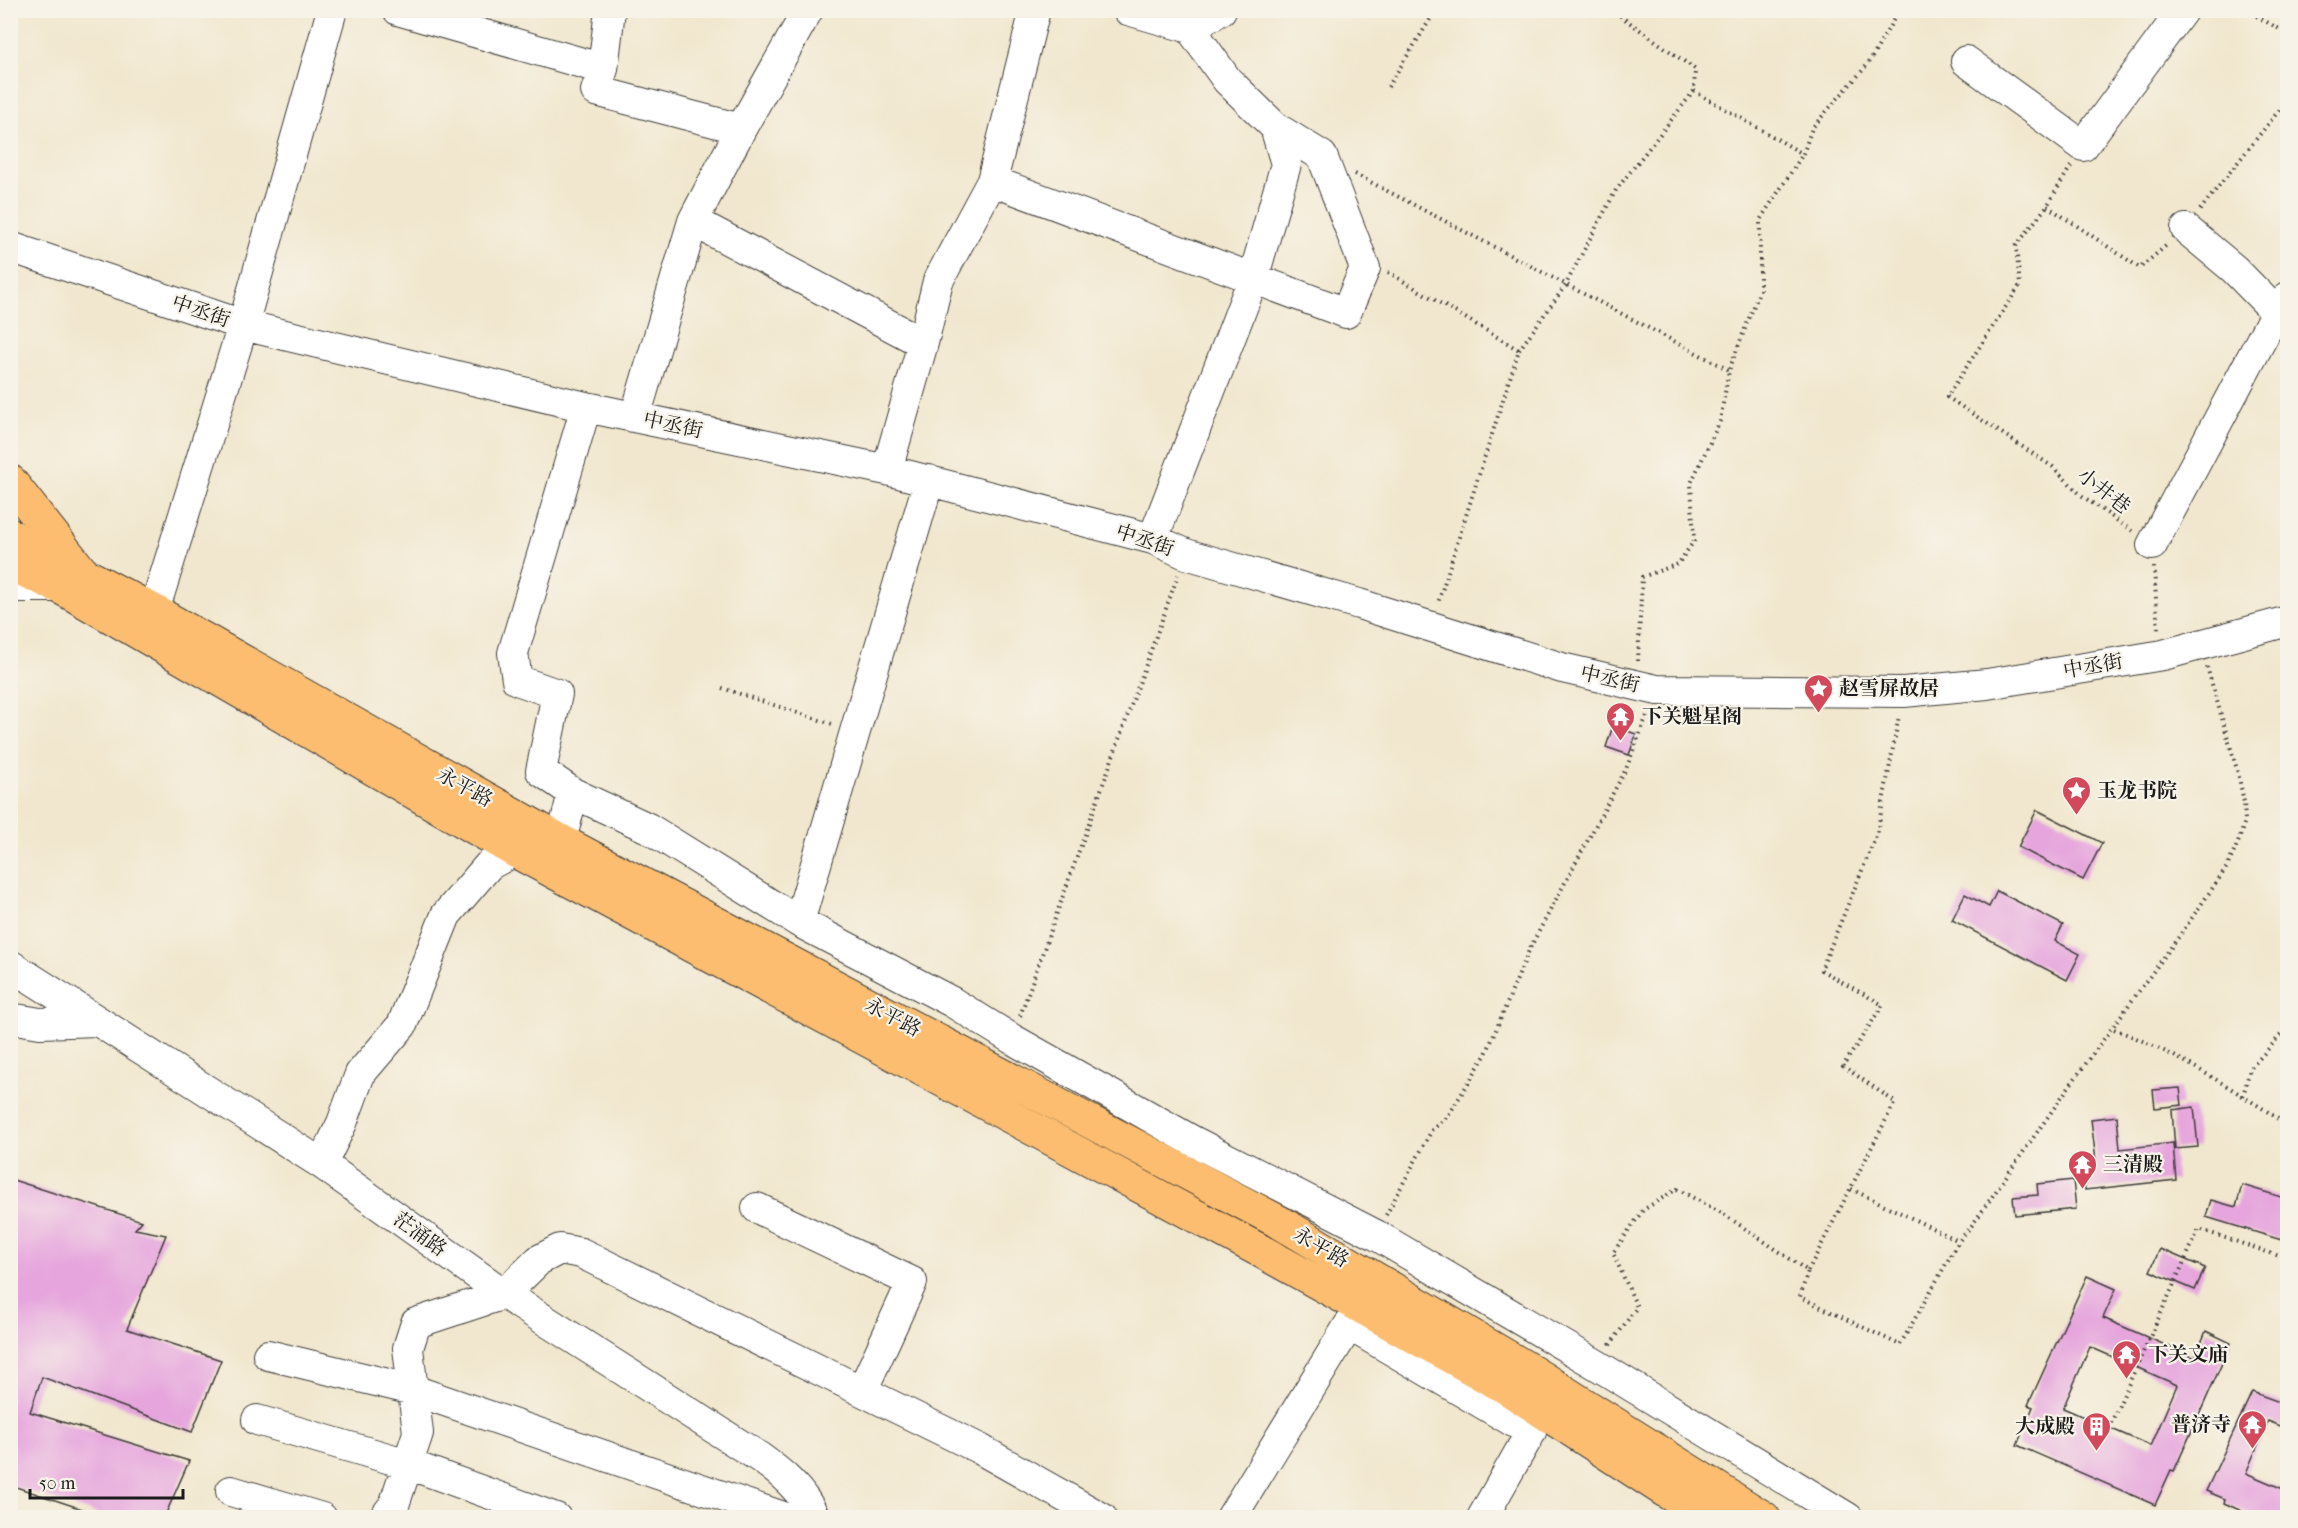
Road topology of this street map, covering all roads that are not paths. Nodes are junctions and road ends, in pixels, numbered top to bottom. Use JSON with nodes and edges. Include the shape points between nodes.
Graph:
{"nodes":[{"id":1,"x":332,"y":10,"type":"edge"},
{"id":2,"x":398,"y":10,"type":"edge"},
{"id":3,"x":610,"y":10,"type":"edge"},
{"id":4,"x":808,"y":10,"type":"edge"},
{"id":5,"x":1035,"y":10,"type":"edge"},
{"id":6,"x":1128,"y":10,"type":"edge"},
{"id":7,"x":1221,"y":10,"type":"edge"},
{"id":8,"x":2183,"y":10,"type":"edge"},
{"id":9,"x":1191,"y":28,"type":"junction"},
{"id":10,"x":1966,"y":61,"type":"dead end"},
{"id":11,"x":603,"y":69,"type":"junction"},
{"id":12,"x":1275,"y":127,"type":"junction"},
{"id":13,"x":741,"y":129,"type":"junction"},
{"id":14,"x":992,"y":181,"type":"junction"},
{"id":15,"x":693,"y":221,"type":"junction"},
{"id":16,"x":2186,"y":229,"type":"road end"},
{"id":17,"x":10,"y":248,"type":"edge"},
{"id":18,"x":1253,"y":279,"type":"junction"},
{"id":19,"x":2284,"y":310,"type":"edge"},
{"id":20,"x":243,"y":325,"type":"junction"},
{"id":21,"x":923,"y":343,"type":"junction"},
{"id":22,"x":586,"y":407,"type":"junction"},
{"id":23,"x":635,"y":417,"type":"junction"},
{"id":24,"x":887,"y":470,"type":"junction"},
{"id":25,"x":929,"y":480,"type":"junction"},
{"id":26,"x":10,"y":481,"type":"edge"},
{"id":27,"x":10,"y":535,"type":"edge"},
{"id":28,"x":1153,"y":539,"type":"junction"},
{"id":29,"x":2152,"y":545,"type":"road end"},
{"id":30,"x":10,"y":564,"type":"edge"},
{"id":31,"x":71,"y":579,"type":"junction"},
{"id":32,"x":10,"y":587,"type":"edge"},
{"id":33,"x":154,"y":611,"type":"junction"},
{"id":34,"x":2288,"y":621,"type":"edge"},
{"id":35,"x":573,"y":793,"type":"junction"},
{"id":36,"x":521,"y":837,"type":"junction"},
{"id":37,"x":561,"y":841,"type":"junction"},
{"id":38,"x":799,"y":922,"type":"junction"},
{"id":39,"x":10,"y":965,"type":"edge"},
{"id":40,"x":10,"y":1018,"type":"edge"},
{"id":41,"x":98,"y":1021,"type":"junction"},
{"id":42,"x":322,"y":1164,"type":"junction"},
{"id":43,"x":757,"y":1208,"type":"dead end"},
{"id":44,"x":504,"y":1294,"type":"junction"},
{"id":45,"x":268,"y":1355,"type":"dead end"},
{"id":46,"x":413,"y":1390,"type":"junction"},
{"id":47,"x":862,"y":1391,"type":"junction"},
{"id":48,"x":257,"y":1420,"type":"dead end"},
{"id":49,"x":408,"y":1464,"type":"junction"},
{"id":50,"x":231,"y":1491,"type":"dead end"},
{"id":51,"x":322,"y":1518,"type":"edge"},
{"id":52,"x":384,"y":1518,"type":"edge"},
{"id":53,"x":556,"y":1518,"type":"edge"},
{"id":54,"x":786,"y":1518,"type":"edge"},
{"id":55,"x":815,"y":1518,"type":"edge"},
{"id":56,"x":1102,"y":1518,"type":"edge"},
{"id":57,"x":1231,"y":1518,"type":"edge"},
{"id":58,"x":1482,"y":1518,"type":"edge"},
{"id":59,"x":1707,"y":1518,"type":"edge"},
{"id":60,"x":1764,"y":1518,"type":"edge"},
{"id":61,"x":1848,"y":1518,"type":"edge"}],
"edges":[{"from":1,"to":20,"type":"street"},
{"from":2,"to":11,"type":"street"},
{"from":3,"to":11,"type":"street"},
{"from":4,"to":13,"type":"street"},
{"from":5,"to":14,"type":"street"},
{"from":6,"to":9,"type":"street"},
{"from":7,"to":9,"type":"street"},
{"from":8,"to":10,"type":"street","via":[[2083,146]]},
{"from":9,"to":12,"type":"street","via":[[1227,80]]},
{"from":11,"to":13,"type":"street","via":[[596,91]]},
{"from":12,"to":18,"type":"street","via":[[1286,164]]},
{"from":12,"to":18,"type":"street","via":[[1322,156],[1365,268],[1346,313]]},
{"from":13,"to":15,"type":"street"},
{"from":14,"to":18,"type":"street"},
{"from":14,"to":21,"type":"street","via":[[938,281]]},
{"from":15,"to":21,"type":"street"},
{"from":15,"to":23,"type":"street"},
{"from":16,"to":19,"type":"street"},
{"from":17,"to":20,"type":"street","name":"中丞街"},
{"from":18,"to":28,"type":"street"},
{"from":19,"to":29,"type":"street"},
{"from":20,"to":22,"type":"street","name":"中丞街"},
{"from":20,"to":33,"type":"street"},
{"from":21,"to":24,"type":"street"},
{"from":22,"to":23,"type":"street","name":"中丞街"},
{"from":22,"to":35,"type":"street","via":[[513,653],[517,680],[557,694],[541,771]]},
{"from":23,"to":24,"type":"street","name":"中丞街"},
{"from":24,"to":25,"type":"street","name":"中丞街"},
{"from":25,"to":28,"type":"street","name":"中丞街"},
{"from":25,"to":38,"type":"street"},
{"from":26,"to":31,"type":"main road"},
{"from":27,"to":31,"type":"main road","name":"永平路"},
{"from":28,"to":34,"type":"street","name":"中丞街","via":[[1186,554],[1562,668],[1647,687],[1904,692],[1987,684],[2154,656]]},
{"from":30,"to":31,"type":"main road","name":"永平路"},
{"from":31,"to":32,"type":"street"},
{"from":31,"to":33,"type":"main road","name":"永平路"},
{"from":31,"to":36,"type":"main road","name":"永平路"},
{"from":33,"to":36,"type":"main road","name":"永平路"},
{"from":35,"to":37,"type":"street"},
{"from":35,"to":38,"type":"street","via":[[648,828]]},
{"from":36,"to":37,"type":"main road","name":"永平路"},
{"from":36,"to":42,"type":"street","via":[[489,865],[446,915],[402,1024],[360,1074]]},
{"from":36,"to":59,"type":"main road","name":"永平路","via":[[1505,1387]]},
{"from":37,"to":60,"type":"main road","name":"永平路","via":[[1281,1223],[1523,1366]]},
{"from":38,"to":61,"type":"street","via":[[952,1002],[1191,1140],[1376,1235]]},
{"from":39,"to":41,"type":"street","name":"茫涌路"},
{"from":40,"to":41,"type":"street","via":[[40,1023]]},
{"from":41,"to":42,"type":"street","name":"茫涌路"},
{"from":42,"to":44,"type":"street","name":"茫涌路"},
{"from":43,"to":47,"type":"street","via":[[912,1282]]},
{"from":44,"to":46,"type":"street","via":[[416,1323],[408,1348]]},
{"from":44,"to":47,"type":"street","via":[[538,1260],[560,1249],[581,1253]]},
{"from":44,"to":55,"type":"street","name":"茫涌路","via":[[786,1476]]},
{"from":45,"to":46,"type":"street"},
{"from":46,"to":49,"type":"street","via":[[418,1433]]},
{"from":46,"to":54,"type":"street"},
{"from":47,"to":56,"type":"street","via":[[978,1448]]},
{"from":48,"to":49,"type":"street"},
{"from":49,"to":52,"type":"street","via":[[394,1506]]},
{"from":49,"to":53,"type":"street"},
{"from":50,"to":51,"type":"street"},
{"from":57,"to":58,"type":"street","via":[[1349,1325],[1531,1432]]}]}
